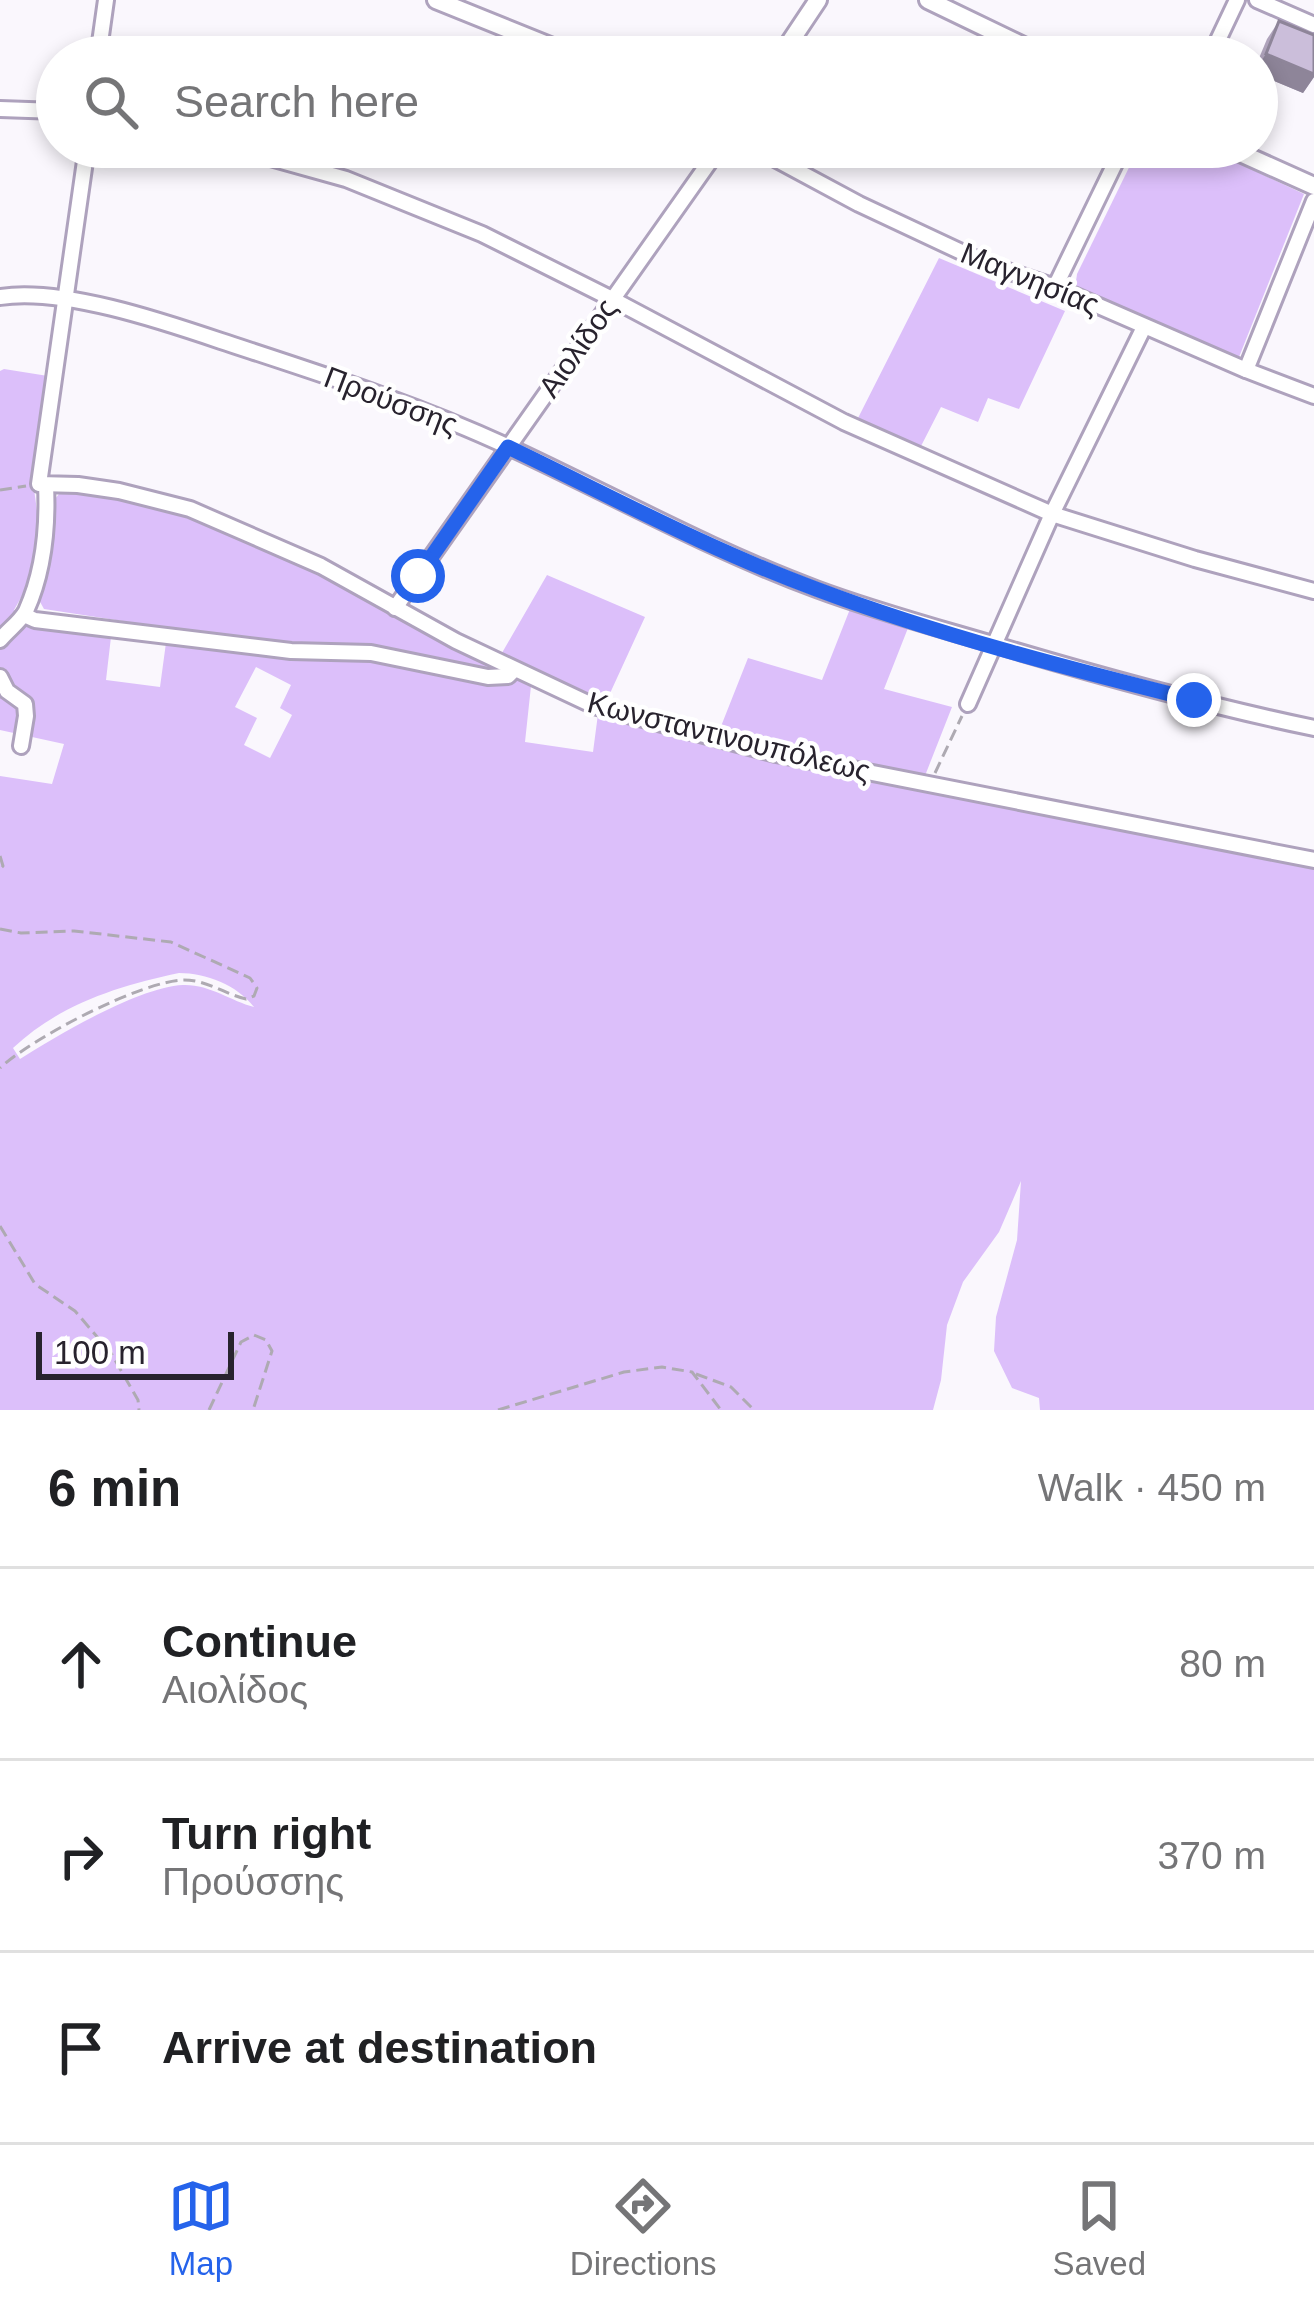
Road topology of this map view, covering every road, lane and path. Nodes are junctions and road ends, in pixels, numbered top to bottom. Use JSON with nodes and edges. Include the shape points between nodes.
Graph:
{"nodes":[{"id":1,"x":106,"y":0,"type":"edge"},
{"id":2,"x":436,"y":0,"type":"edge"},
{"id":3,"x":818,"y":0,"type":"edge"},
{"id":4,"x":928,"y":0,"type":"edge"},
{"id":5,"x":1238,"y":0,"type":"edge"},
{"id":6,"x":1257,"y":0,"type":"edge"},
{"id":7,"x":1304,"y":0,"type":"edge"},
{"id":8,"x":1295,"y":17,"type":"junction"},
{"id":9,"x":1314,"y":25,"type":"edge"},
{"id":10,"x":101,"y":36,"type":"edge"},
{"id":11,"x":525,"y":36,"type":"edge"},
{"id":12,"x":794,"y":36,"type":"edge"},
{"id":13,"x":1003,"y":36,"type":"edge"},
{"id":14,"x":1220,"y":36,"type":"edge"},
{"id":15,"x":0,"y":109,"type":"edge"},
{"id":16,"x":36,"y":110,"type":"edge"},
{"id":17,"x":84,"y":168,"type":"edge"},
{"id":18,"x":306,"y":168,"type":"edge"},
{"id":19,"x":705,"y":168,"type":"edge"},
{"id":20,"x":792,"y":168,"type":"edge"},
{"id":21,"x":1113,"y":168,"type":"edge"},
{"id":22,"x":1273,"y":168,"type":"edge"},
{"id":23,"x":1314,"y":186,"type":"edge"},
{"id":24,"x":1314,"y":201,"type":"edge"},
{"id":25,"x":1055,"y":287,"type":"junction"},
{"id":26,"x":0,"y":297,"type":"edge"},
{"id":27,"x":66,"y":299,"type":"junction"},
{"id":28,"x":612,"y":299,"type":"junction"},
{"id":29,"x":1144,"y":326,"type":"junction"},
{"id":30,"x":1246,"y":370,"type":"junction"},
{"id":31,"x":1314,"y":396,"type":"edge"},
{"id":32,"x":508,"y":447,"type":"junction"},
{"id":33,"x":43,"y":484,"type":"junction"},
{"id":34,"x":0,"y":490,"type":"edge"},
{"id":35,"x":1052,"y":514,"type":"junction"},
{"id":36,"x":1314,"y":590,"type":"edge"},
{"id":37,"x":395,"y":608,"type":"junction"},
{"id":38,"x":24,"y":615,"type":"junction"},
{"id":39,"x":0,"y":640,"type":"edge"},
{"id":40,"x":995,"y":645,"type":"junction"},
{"id":41,"x":514,"y":670,"type":"junction"},
{"id":42,"x":0,"y":677,"type":"edge"},
{"id":43,"x":968,"y":704,"type":"joint"},
{"id":44,"x":1314,"y":728,"type":"edge"},
{"id":45,"x":20,"y":746,"type":"dead end"},
{"id":46,"x":929,"y":786,"type":"junction"},
{"id":47,"x":0,"y":856,"type":"edge"},
{"id":48,"x":1314,"y":860,"type":"edge"},
{"id":49,"x":0,"y":869,"type":"edge"},
{"id":50,"x":0,"y":929,"type":"edge"},
{"id":51,"x":0,"y":1068,"type":"edge"},
{"id":52,"x":0,"y":1226,"type":"edge"},
{"id":53,"x":692,"y":1372,"type":"junction"},
{"id":54,"x":139,"y":1410,"type":"edge"},
{"id":55,"x":208,"y":1410,"type":"edge"},
{"id":56,"x":253,"y":1410,"type":"edge"},
{"id":57,"x":498,"y":1410,"type":"edge"},
{"id":58,"x":721,"y":1410,"type":"edge"},
{"id":59,"x":754,"y":1410,"type":"edge"}],
"edges":[{"from":1,"to":10,"type":"street"},
{"from":2,"to":11,"type":"street"},
{"from":3,"to":12,"type":"street"},
{"from":4,"to":13,"type":"street"},
{"from":5,"to":14,"type":"street"},
{"from":6,"to":8,"type":"street"},
{"from":7,"to":8,"type":"street"},
{"from":8,"to":9,"type":"street"},
{"from":15,"to":16,"type":"street"},
{"from":17,"to":27,"type":"street"},
{"from":18,"to":28,"type":"street","via":[[482,234]]},
{"from":19,"to":28,"type":"street","name":"Αιολίδος"},
{"from":20,"to":25,"type":"street","name":"Μαγνησίας","via":[[987,264]]},
{"from":21,"to":25,"type":"street"},
{"from":22,"to":23,"type":"street"},
{"from":24,"to":30,"type":"street"},
{"from":25,"to":29,"type":"street","name":"Μαγνησίας"},
{"from":26,"to":27,"type":"street","name":"Προύσσης"},
{"from":27,"to":32,"type":"street","name":"Προύσσης","via":[[248,350]]},
{"from":27,"to":33,"type":"street"},
{"from":28,"to":32,"type":"street","name":"Αιολίδος"},
{"from":28,"to":35,"type":"street","via":[[844,422]]},
{"from":29,"to":30,"type":"street","name":"Μαγνησίας"},
{"from":29,"to":35,"type":"street"},
{"from":30,"to":31,"type":"street","name":"Μαγνησίας"},
{"from":32,"to":37,"type":"street","name":"Αιολίδος"},
{"from":32,"to":40,"type":"street","name":"Προύσσης","via":[[792,580]]},
{"from":33,"to":34,"type":"path"},
{"from":33,"to":37,"type":"street","name":"Κωνσταντινουπόλεως","via":[[190,509]]},
{"from":33,"to":38,"type":"street","via":[[44,552]]},
{"from":35,"to":36,"type":"street"},
{"from":35,"to":40,"type":"street"},
{"from":37,"to":41,"type":"street","name":"Κωνσταντινουπόλεως"},
{"from":38,"to":39,"type":"street"},
{"from":38,"to":41,"type":"street","via":[[220,644],[371,653],[488,677]]},
{"from":40,"to":43,"type":"street"},
{"from":40,"to":44,"type":"street","name":"Προύσσης"},
{"from":41,"to":46,"type":"street","name":"Κωνσταντινουπόλεως","via":[[594,706],[689,733]]},
{"from":42,"to":45,"type":"street","via":[[25,704]]},
{"from":43,"to":46,"type":"path"},
{"from":46,"to":48,"type":"street","name":"Κωνσταντινουπόλεως"},
{"from":47,"to":49,"type":"path"},
{"from":50,"to":51,"type":"path","via":[[171,942],[257,988],[246,999],[213,985],[168,981],[44,1037]]},
{"from":52,"to":54,"type":"path","via":[[35,1284],[75,1311],[110,1353]]},
{"from":53,"to":57,"type":"path","via":[[624,1372]]},
{"from":53,"to":58,"type":"path"},
{"from":53,"to":59,"type":"path","via":[[731,1387]]},
{"from":55,"to":56,"type":"path","via":[[242,1342],[254,1335],[272,1351]]}]}
